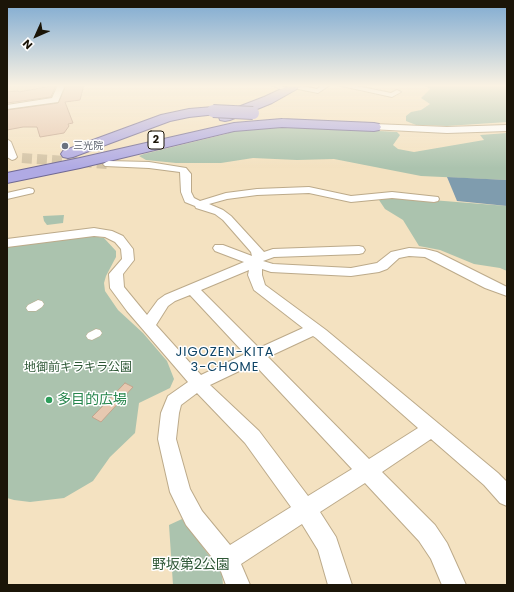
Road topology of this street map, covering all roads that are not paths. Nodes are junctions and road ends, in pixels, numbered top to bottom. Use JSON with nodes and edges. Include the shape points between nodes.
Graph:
{"nodes":[{"id":1,"x":194,"y":113,"type":"edge"},
{"id":2,"x":223,"y":113,"type":"edge"},
{"id":3,"x":235,"y":113,"type":"edge"},
{"id":4,"x":246,"y":113,"type":"edge"},
{"id":5,"x":374,"y":127,"type":"junction"},
{"id":6,"x":507,"y":128,"type":"edge"},
{"id":7,"x":7,"y":142,"type":"edge"},
{"id":8,"x":14,"y":157,"type":"edge"},
{"id":9,"x":108,"y":164,"type":"tunnel mouth"},
{"id":10,"x":7,"y":172,"type":"edge"},
{"id":11,"x":7,"y":177,"type":"edge"},
{"id":12,"x":29,"y":191,"type":"dead end"},
{"id":13,"x":7,"y":196,"type":"edge"},
{"id":14,"x":434,"y":199,"type":"dead end"},
{"id":15,"x":200,"y":206,"type":"junction"},
{"id":16,"x":7,"y":243,"type":"edge"},
{"id":17,"x":219,"y":248,"type":"dead end"},
{"id":18,"x":354,"y":249,"type":"dead end"},
{"id":19,"x":257,"y":260,"type":"junction"},
{"id":20,"x":192,"y":289,"type":"junction"},
{"id":21,"x":507,"y":292,"type":"edge"},
{"id":22,"x":148,"y":325,"type":"junction"},
{"id":23,"x":314,"y":329,"type":"junction"},
{"id":24,"x":257,"y":356,"type":"junction"},
{"id":25,"x":199,"y":383,"type":"junction"},
{"id":26,"x":432,"y":429,"type":"junction"},
{"id":27,"x":367,"y":470,"type":"junction"},
{"id":28,"x":507,"y":496,"type":"edge"},
{"id":29,"x":306,"y":510,"type":"junction"},
{"id":30,"x":228,"y":559,"type":"junction"},
{"id":31,"x":238,"y":585,"type":"edge"},
{"id":32,"x":340,"y":585,"type":"edge"},
{"id":33,"x":454,"y":585,"type":"edge"}],
"edges":[{"from":1,"to":10,"type":"highway","bridge":true,"via":[[159,120],[70,153]]},
{"from":2,"to":10,"type":"highway","number":"2","via":[[159,134]]},
{"from":3,"to":11,"type":"highway","number":"2","via":[[172,135]]},
{"from":4,"to":5,"type":"highway","bridge":true},
{"from":5,"to":6,"type":"street","via":[[447,130]]},
{"from":5,"to":11,"type":"highway","via":[[282,123],[224,128],[80,164]]},
{"from":7,"to":8,"type":"street"},
{"from":9,"to":15,"type":"street","via":[[149,165],[183,170],[186,174],[186,192],[189,200]]},
{"from":12,"to":13,"type":"street"},
{"from":14,"to":15,"type":"street","via":[[392,195],[351,199],[309,190],[226,196]]},
{"from":15,"to":19,"type":"street","via":[[219,212],[226,218],[257,251]]},
{"from":16,"to":22,"type":"street","via":[[94,232],[119,239],[127,249],[128,260],[116,274],[117,288]]},
{"from":17,"to":19,"type":"street"},
{"from":18,"to":19,"type":"street","via":[[273,253]]},
{"from":19,"to":20,"type":"street"},
{"from":19,"to":21,"type":"street","via":[[263,266],[280,269],[351,272],[382,266],[401,253],[425,253]]},
{"from":19,"to":23,"type":"street","via":[[255,275],[259,287]]},
{"from":20,"to":22,"type":"street","via":[[163,303]]},
{"from":20,"to":24,"type":"street"},
{"from":22,"to":25,"type":"street"},
{"from":23,"to":24,"type":"street"},
{"from":23,"to":26,"type":"street"},
{"from":24,"to":25,"type":"street"},
{"from":24,"to":27,"type":"street"},
{"from":25,"to":29,"type":"street","via":[[252,437]]},
{"from":25,"to":30,"type":"street","via":[[174,401],[167,439],[180,492],[194,518]]},
{"from":26,"to":27,"type":"street"},
{"from":26,"to":28,"type":"street","via":[[491,479]]},
{"from":27,"to":29,"type":"street"},
{"from":27,"to":33,"type":"street","via":[[427,532],[439,551]]},
{"from":29,"to":30,"type":"street"},
{"from":29,"to":32,"type":"street","via":[[328,545]]},
{"from":30,"to":31,"type":"street"}]}
